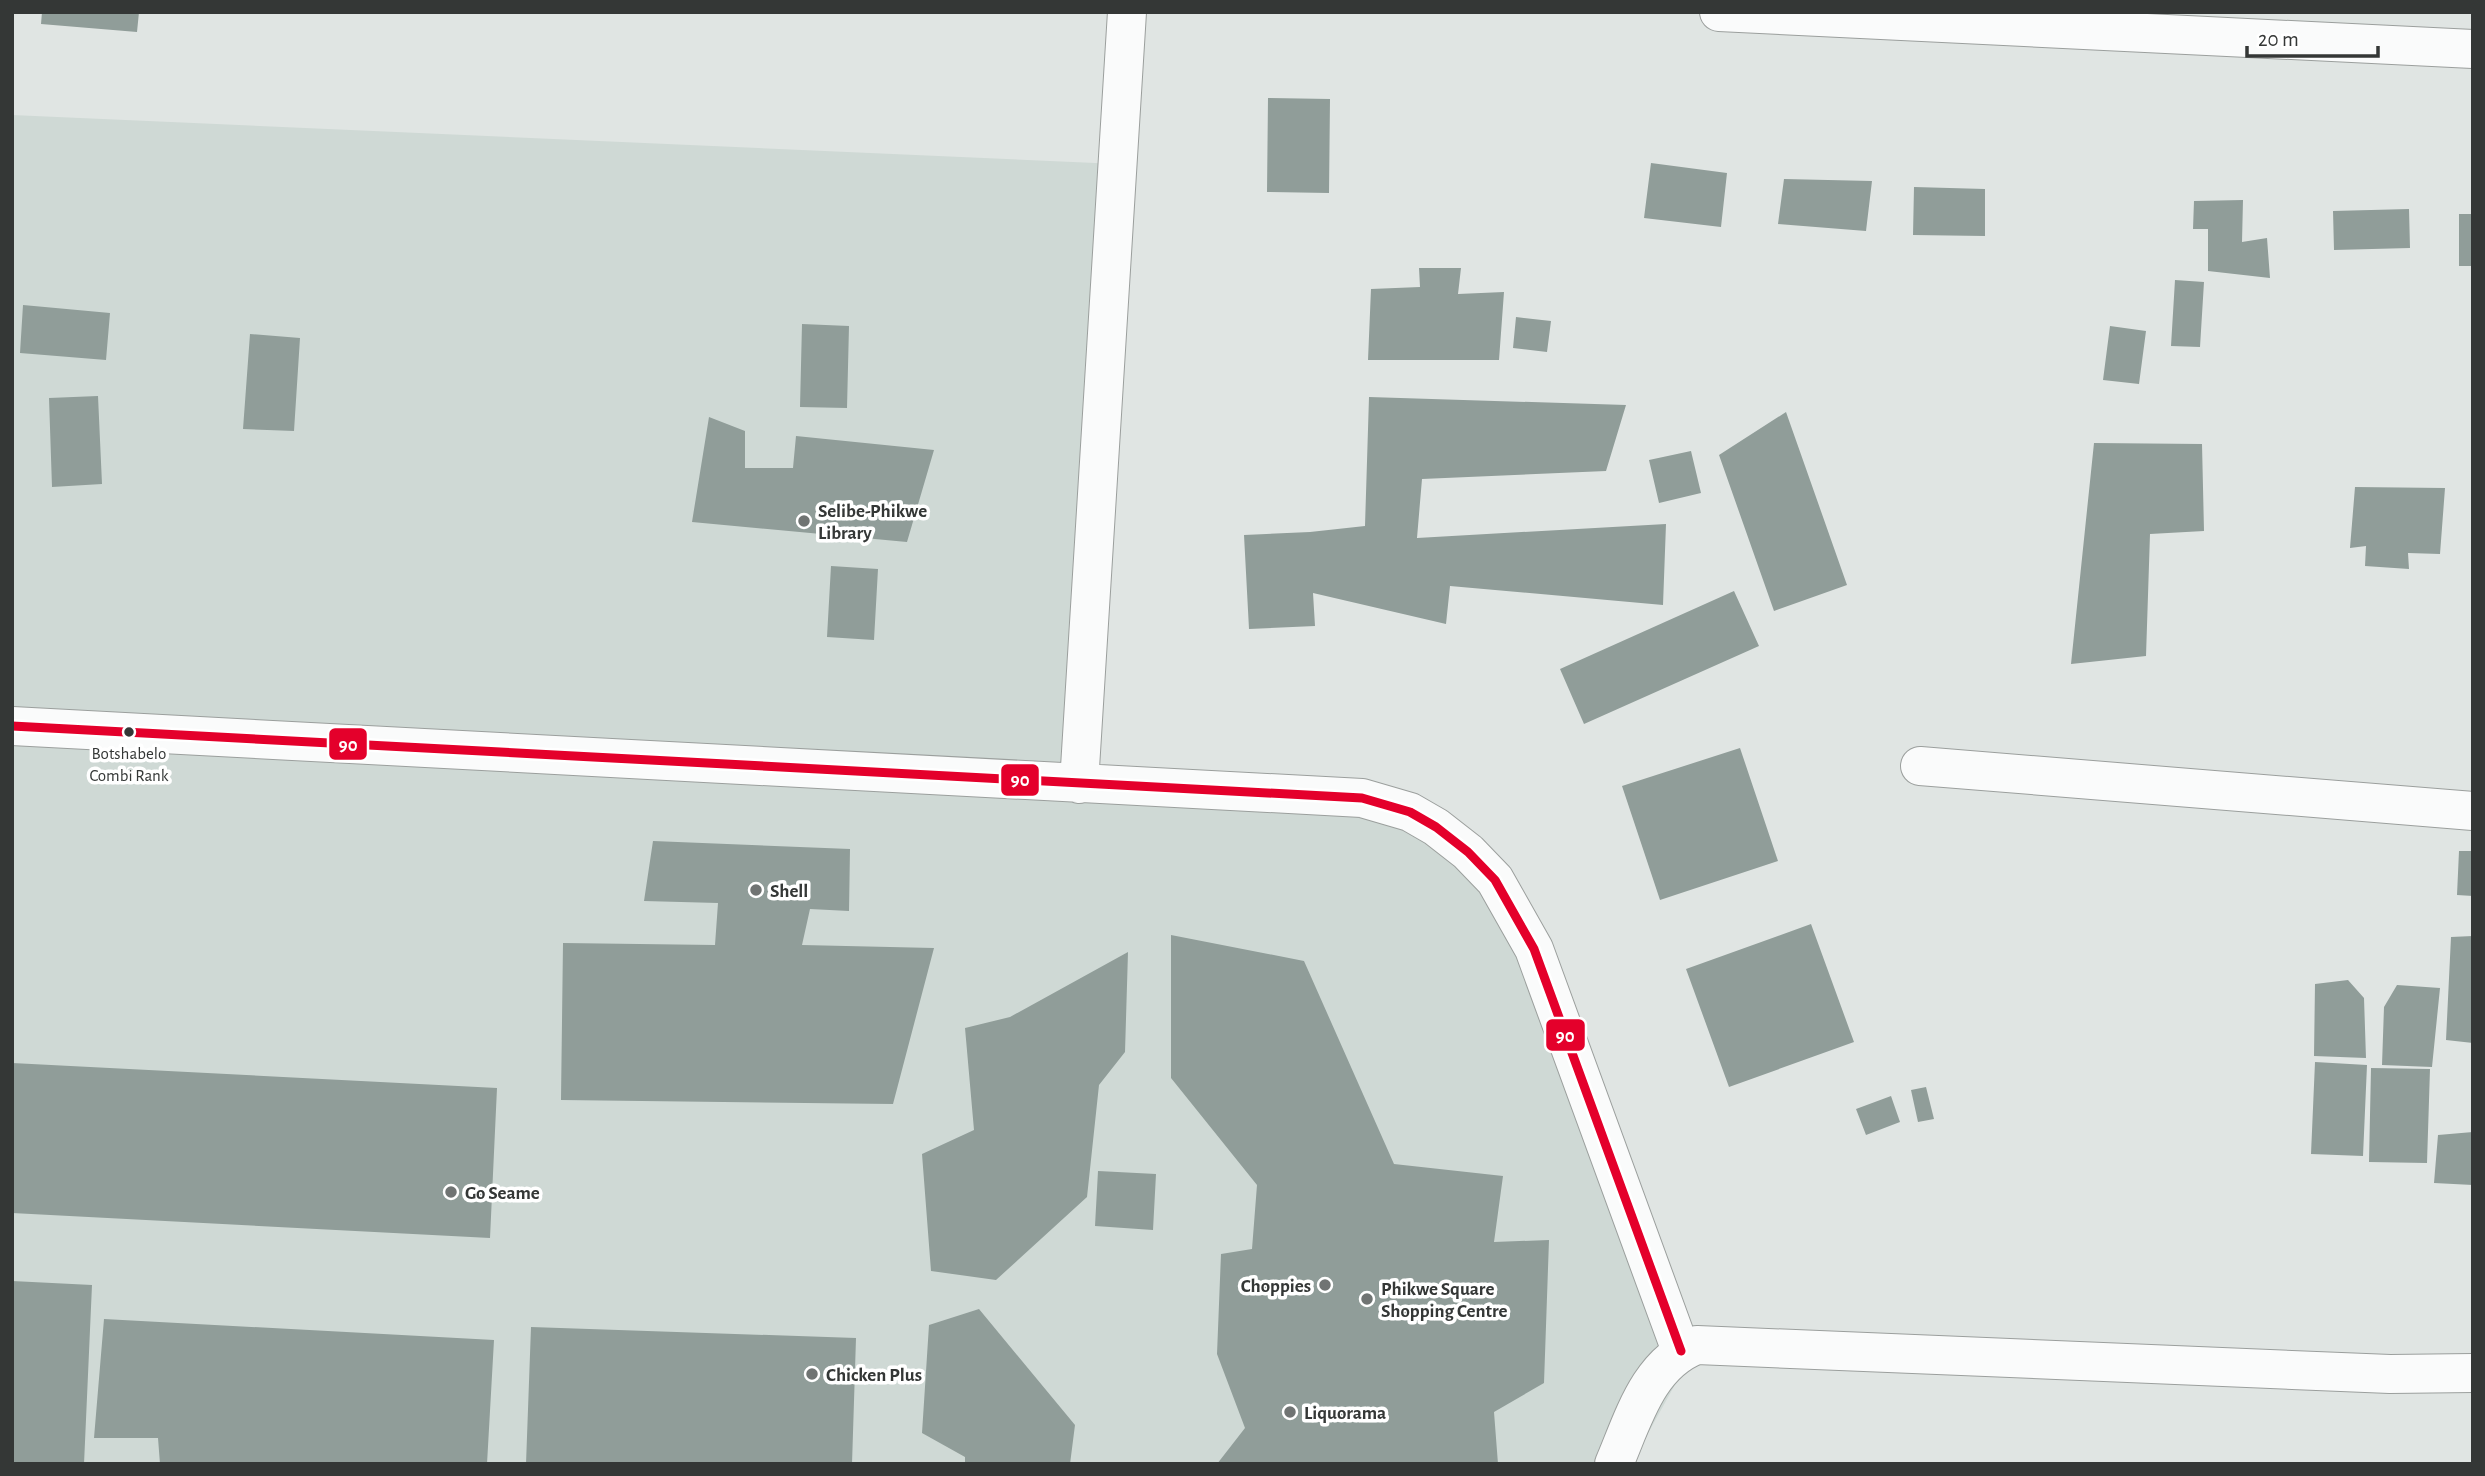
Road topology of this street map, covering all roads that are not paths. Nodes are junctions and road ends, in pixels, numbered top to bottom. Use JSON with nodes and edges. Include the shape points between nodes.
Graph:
{"nodes":[{"id":1,"x":1128,"y":12,"type":"edge"},
{"id":2,"x":1718,"y":12,"type":"edge"},
{"id":3,"x":2473,"y":49,"type":"edge"},
{"id":4,"x":12,"y":726,"type":"edge"},
{"id":5,"x":1920,"y":766,"type":"dead end"},
{"id":6,"x":1079,"y":784,"type":"junction"},
{"id":7,"x":2473,"y":811,"type":"edge"},
{"id":8,"x":1681,"y":1351,"type":"junction"},
{"id":9,"x":2473,"y":1373,"type":"edge"},
{"id":10,"x":1614,"y":1464,"type":"edge"}],
"edges":[{"from":1,"to":6,"type":"street"},
{"from":2,"to":3,"type":"street"},
{"from":4,"to":6,"type":"street"},
{"from":5,"to":7,"type":"street"},
{"from":6,"to":8,"type":"street","via":[[1362,798],[1410,812],[1468,852],[1495,880],[1534,949]]},
{"from":8,"to":9,"type":"street","via":[[1718,1344],[2390,1374]]},
{"from":8,"to":10,"type":"street","via":[[1646,1391]]}]}
